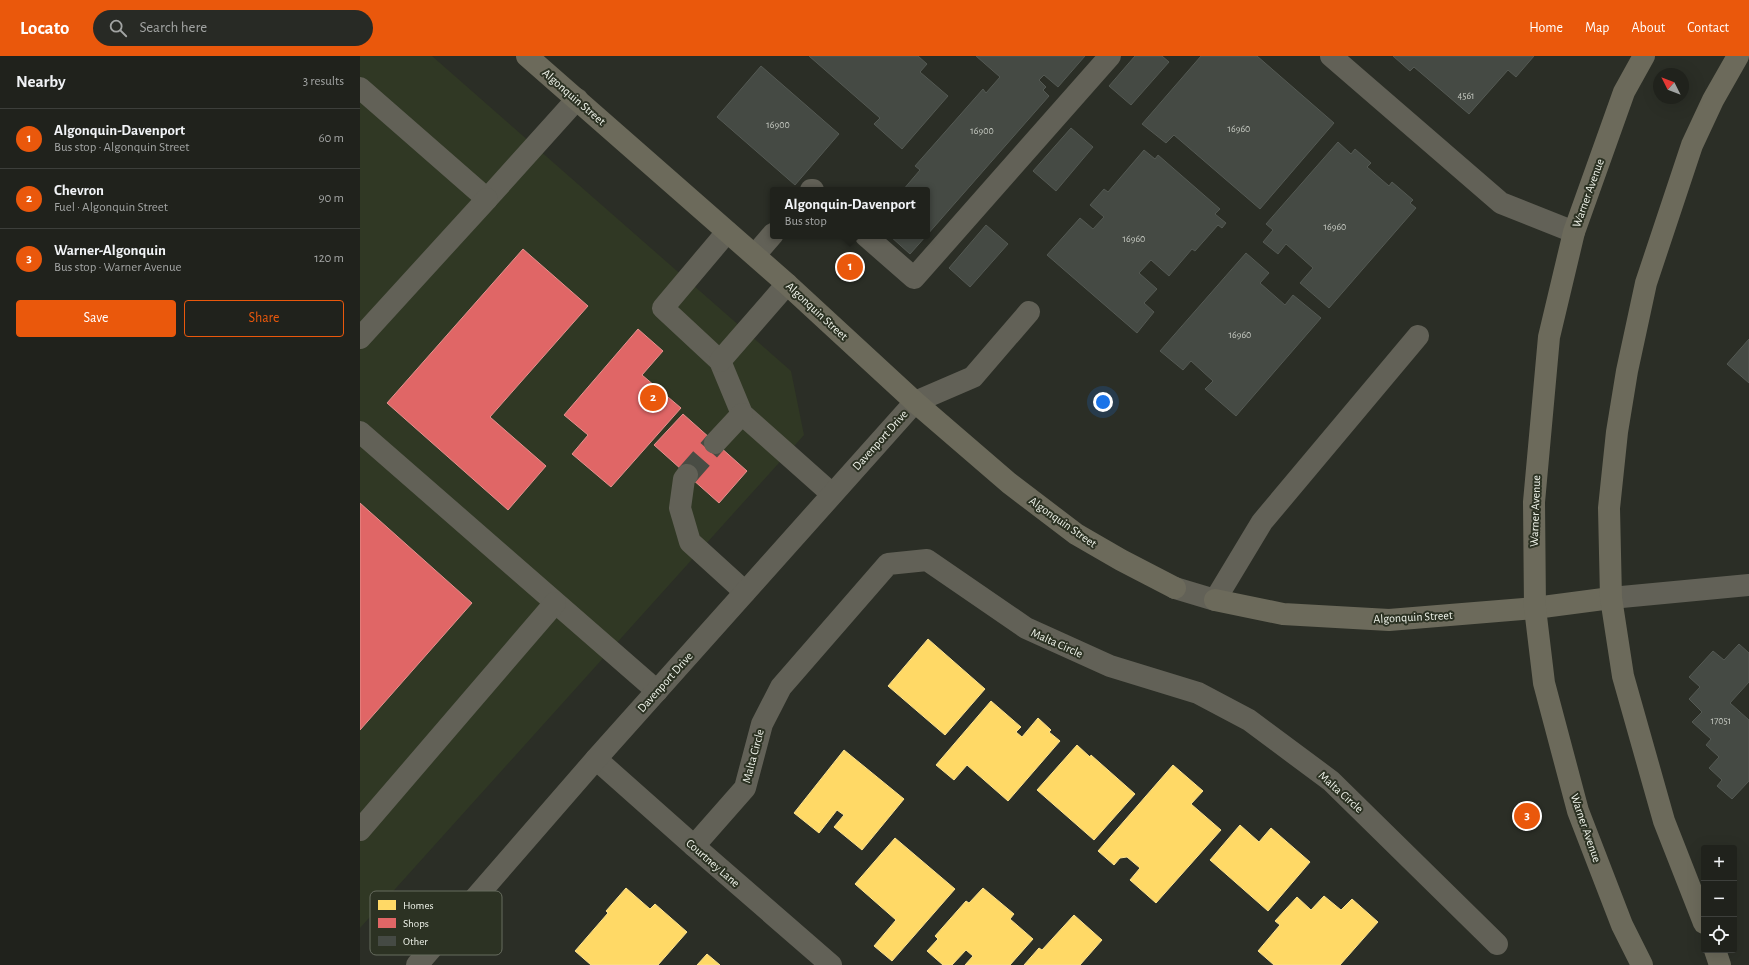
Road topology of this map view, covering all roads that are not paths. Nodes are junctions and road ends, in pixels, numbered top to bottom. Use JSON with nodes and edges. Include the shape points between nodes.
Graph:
{"nodes":[{"id":1,"x":527,"y":56,"type":"edge"},
{"id":2,"x":1110,"y":56,"type":"edge"},
{"id":3,"x":1331,"y":56,"type":"edge"},
{"id":4,"x":1644,"y":56,"type":"edge"},
{"id":5,"x":1738,"y":56,"type":"edge"},
{"id":6,"x":360,"y":88,"type":"edge"},
{"id":7,"x":577,"y":99,"type":"junction"},
{"id":8,"x":487,"y":199,"type":"junction"},
{"id":9,"x":727,"y":232,"type":"junction"},
{"id":10,"x":1574,"y":232,"type":"junction"},
{"id":11,"x":770,"y":238,"type":"edge"},
{"id":12,"x":869,"y":239,"type":"edge"},
{"id":13,"x":755,"y":255,"type":"junction"},
{"id":14,"x":787,"y":284,"type":"junction"},
{"id":15,"x":1030,"y":312,"type":"dead end"},
{"id":16,"x":1418,"y":336,"type":"dead end"},
{"id":17,"x":360,"y":338,"type":"edge"},
{"id":18,"x":720,"y":361,"type":"junction"},
{"id":19,"x":915,"y":402,"type":"junction"},
{"id":20,"x":742,"y":414,"type":"junction"},
{"id":21,"x":360,"y":432,"type":"edge"},
{"id":22,"x":716,"y":443,"type":"tunnel mouth"},
{"id":23,"x":687,"y":474,"type":"tunnel mouth"},
{"id":24,"x":832,"y":494,"type":"junction"},
{"id":25,"x":1749,"y":585,"type":"edge"},
{"id":26,"x":1175,"y":588,"type":"joint"},
{"id":27,"x":744,"y":592,"type":"junction"},
{"id":28,"x":1611,"y":598,"type":"junction"},
{"id":29,"x":1215,"y":600,"type":"junction"},
{"id":30,"x":556,"y":604,"type":"junction"},
{"id":31,"x":1535,"y":608,"type":"junction"},
{"id":32,"x":657,"y":691,"type":"junction"},
{"id":33,"x":596,"y":759,"type":"junction"},
{"id":34,"x":360,"y":830,"type":"edge"},
{"id":35,"x":694,"y":846,"type":"junction"},
{"id":36,"x":481,"y":891,"type":"edge"},
{"id":37,"x":1702,"y":917,"type":"edge"},
{"id":38,"x":1497,"y":944,"type":"dead end"},
{"id":39,"x":1716,"y":953,"type":"edge"},
{"id":40,"x":426,"y":955,"type":"edge"},
{"id":41,"x":417,"y":965,"type":"edge"},
{"id":42,"x":831,"y":965,"type":"edge"},
{"id":43,"x":1642,"y":965,"type":"edge"},
{"id":44,"x":1720,"y":965,"type":"edge"}],
"edges":[{"from":1,"to":7,"type":"main road","name":"Algonquin Street"},
{"from":2,"to":12,"type":"street","via":[[914,278]]},
{"from":3,"to":10,"type":"street","via":[[1501,203]]},
{"from":4,"to":10,"type":"main road","name":"Warner Avenue","via":[[1624,92]]},
{"from":5,"to":28,"type":"main road","via":[[1713,100],[1692,145],[1646,283],[1617,432],[1609,508]]},
{"from":6,"to":8,"type":"street"},
{"from":7,"to":8,"type":"street"},
{"from":7,"to":9,"type":"main road","name":"Algonquin Street"},
{"from":8,"to":17,"type":"street"},
{"from":9,"to":13,"type":"main road","name":"Algonquin Street"},
{"from":9,"to":18,"type":"street","via":[[663,308]]},
{"from":10,"to":31,"type":"main road","name":"Warner Avenue","via":[[1549,337],[1534,502]]},
{"from":11,"to":13,"type":"street"},
{"from":13,"to":14,"type":"main road","name":"Algonquin Street"},
{"from":14,"to":18,"type":"street"},
{"from":14,"to":19,"type":"main road","name":"Algonquin Street"},
{"from":15,"to":19,"type":"street","via":[[973,377]]},
{"from":16,"to":29,"type":"street","via":[[1262,522]]},
{"from":18,"to":20,"type":"street"},
{"from":19,"to":24,"type":"street","name":"Davenport Drive"},
{"from":19,"to":26,"type":"main road","name":"Algonquin Street","via":[[1009,483],[1076,534]]},
{"from":20,"to":22,"type":"street"},
{"from":20,"to":24,"type":"street"},
{"from":21,"to":30,"type":"street"},
{"from":23,"to":27,"type":"street","via":[[680,508],[690,542]]},
{"from":24,"to":27,"type":"street","name":"Davenport Drive"},
{"from":25,"to":28,"type":"street","name":"Algonquin Street"},
{"from":26,"to":29,"type":"street","name":"Algonquin Street"},
{"from":27,"to":32,"type":"street","name":"Davenport Drive"},
{"from":28,"to":31,"type":"main road","name":"Algonquin Street"},
{"from":28,"to":37,"type":"main road","via":[[1623,676],[1664,821]]},
{"from":29,"to":31,"type":"main road","name":"Algonquin Street","via":[[1283,614],[1389,620]]},
{"from":30,"to":32,"type":"street"},
{"from":30,"to":34,"type":"street"},
{"from":31,"to":43,"type":"main road","name":"Warner Avenue","via":[[1544,683],[1578,811],[1622,925]]},
{"from":32,"to":33,"type":"street","name":"Davenport Drive"},
{"from":33,"to":35,"type":"street","name":"Courtney Lane"},
{"from":33,"to":36,"type":"street","name":"Davenport Drive"},
{"from":35,"to":38,"type":"street","name":"Malta Circle","via":[[745,788],[762,724],[781,687],[888,564],[927,560],[1026,628],[1110,666],[1198,693],[1249,720],[1331,780]]},
{"from":35,"to":42,"type":"street","name":"Courtney Lane"},
{"from":39,"to":44,"type":"main road"},
{"from":40,"to":41,"type":"street","name":"Davenport Drive"}]}
